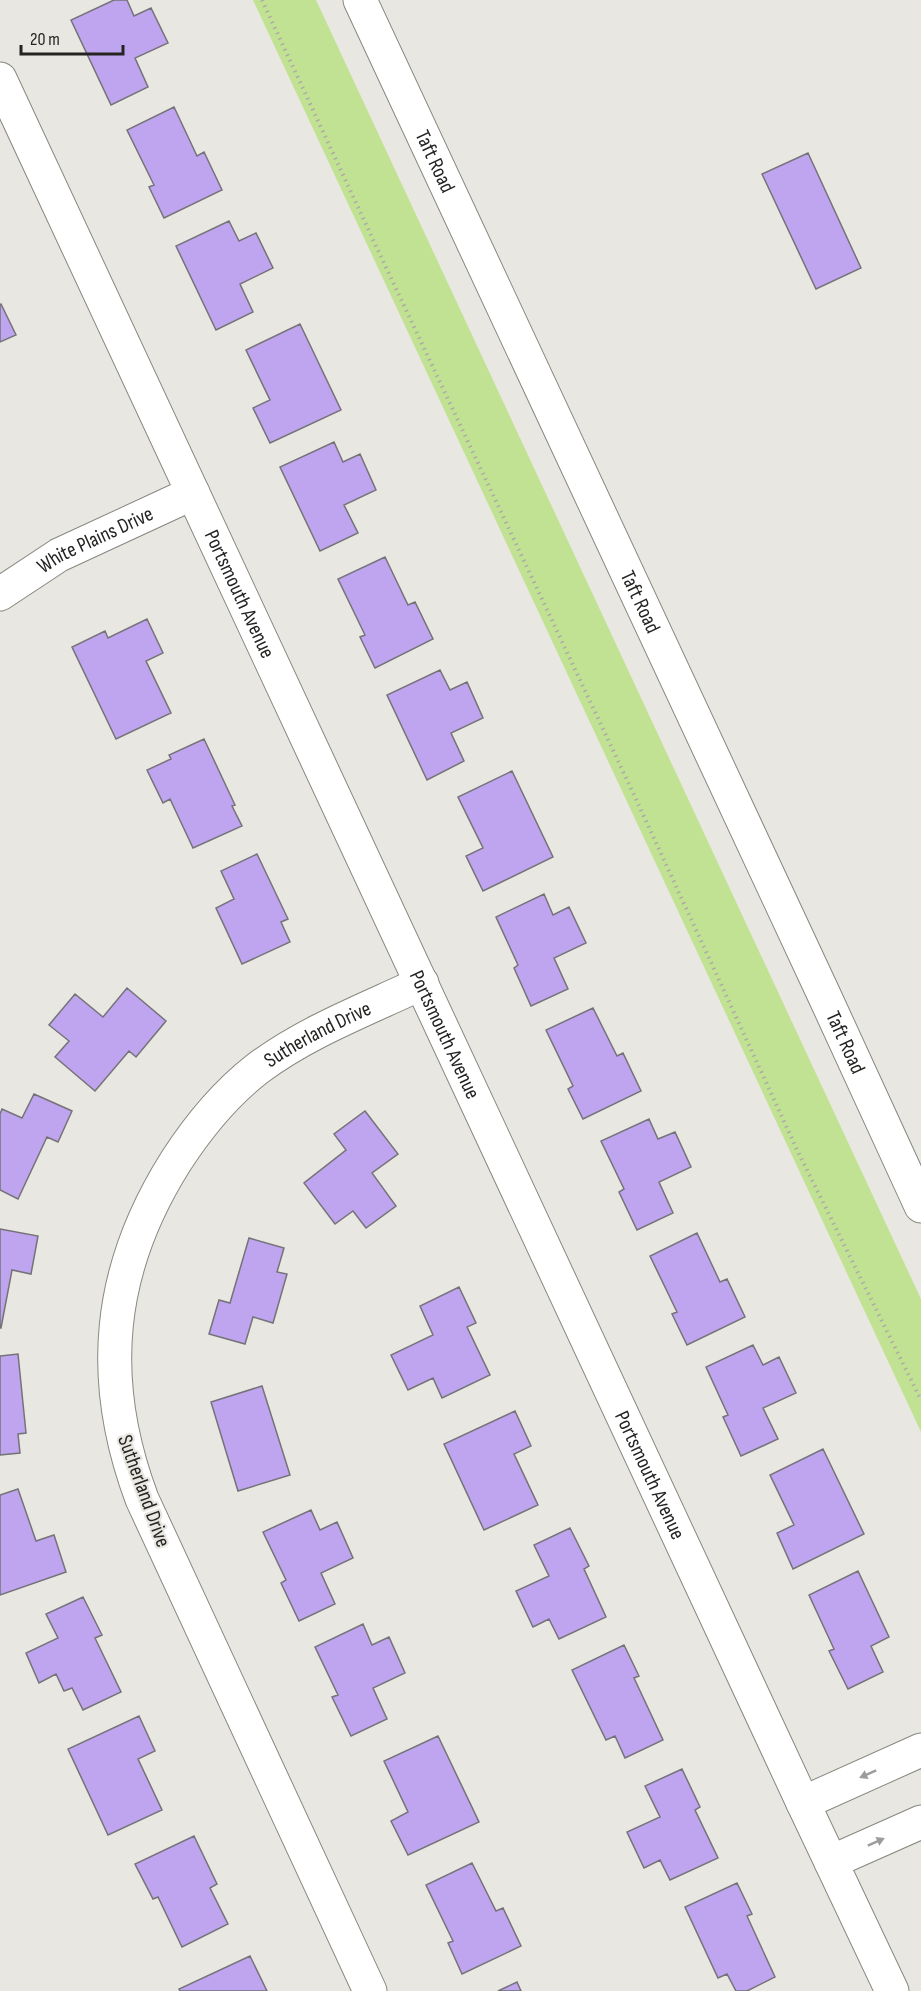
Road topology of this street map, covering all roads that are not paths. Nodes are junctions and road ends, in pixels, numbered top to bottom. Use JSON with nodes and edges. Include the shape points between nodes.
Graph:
{"nodes":[{"id":1,"x":360,"y":0,"type":"edge"},
{"id":2,"x":0,"y":79,"type":"edge"},
{"id":3,"x":193,"y":493,"type":"junction"},
{"id":4,"x":0,"y":594,"type":"edge"},
{"id":5,"x":422,"y":983,"type":"junction"},
{"id":6,"x":921,"y":1206,"type":"edge"},
{"id":7,"x":921,"y":1750,"type":"edge"},
{"id":8,"x":803,"y":1803,"type":"junction"},
{"id":9,"x":921,"y":1822,"type":"edge"},
{"id":10,"x":831,"y":1862,"type":"junction"},
{"id":11,"x":370,"y":1991,"type":"edge"},
{"id":12,"x":892,"y":1991,"type":"edge"}],
"edges":[{"from":1,"to":6,"type":"street","name":"Taft Road"},
{"from":2,"to":3,"type":"street","name":"Portsmouth Avenue"},
{"from":3,"to":4,"type":"street","name":"White Plains Drive","via":[[59,555]]},
{"from":3,"to":5,"type":"street","name":"Portsmouth Avenue"},
{"from":5,"to":8,"type":"street","name":"Portsmouth Avenue"},
{"from":5,"to":11,"type":"street","name":"Sutherland Drive","via":[[281,1053],[213,1111],[169,1173],[141,1228],[124,1281],[115,1342],[118,1414],[142,1499]]},
{"from":7,"to":8,"type":"street","one_way":true},
{"from":8,"to":10,"type":"street","name":"Portsmouth Avenue"},
{"from":10,"to":9,"type":"street","one_way":true},
{"from":10,"to":12,"type":"street","name":"Portsmouth Avenue"}]}
